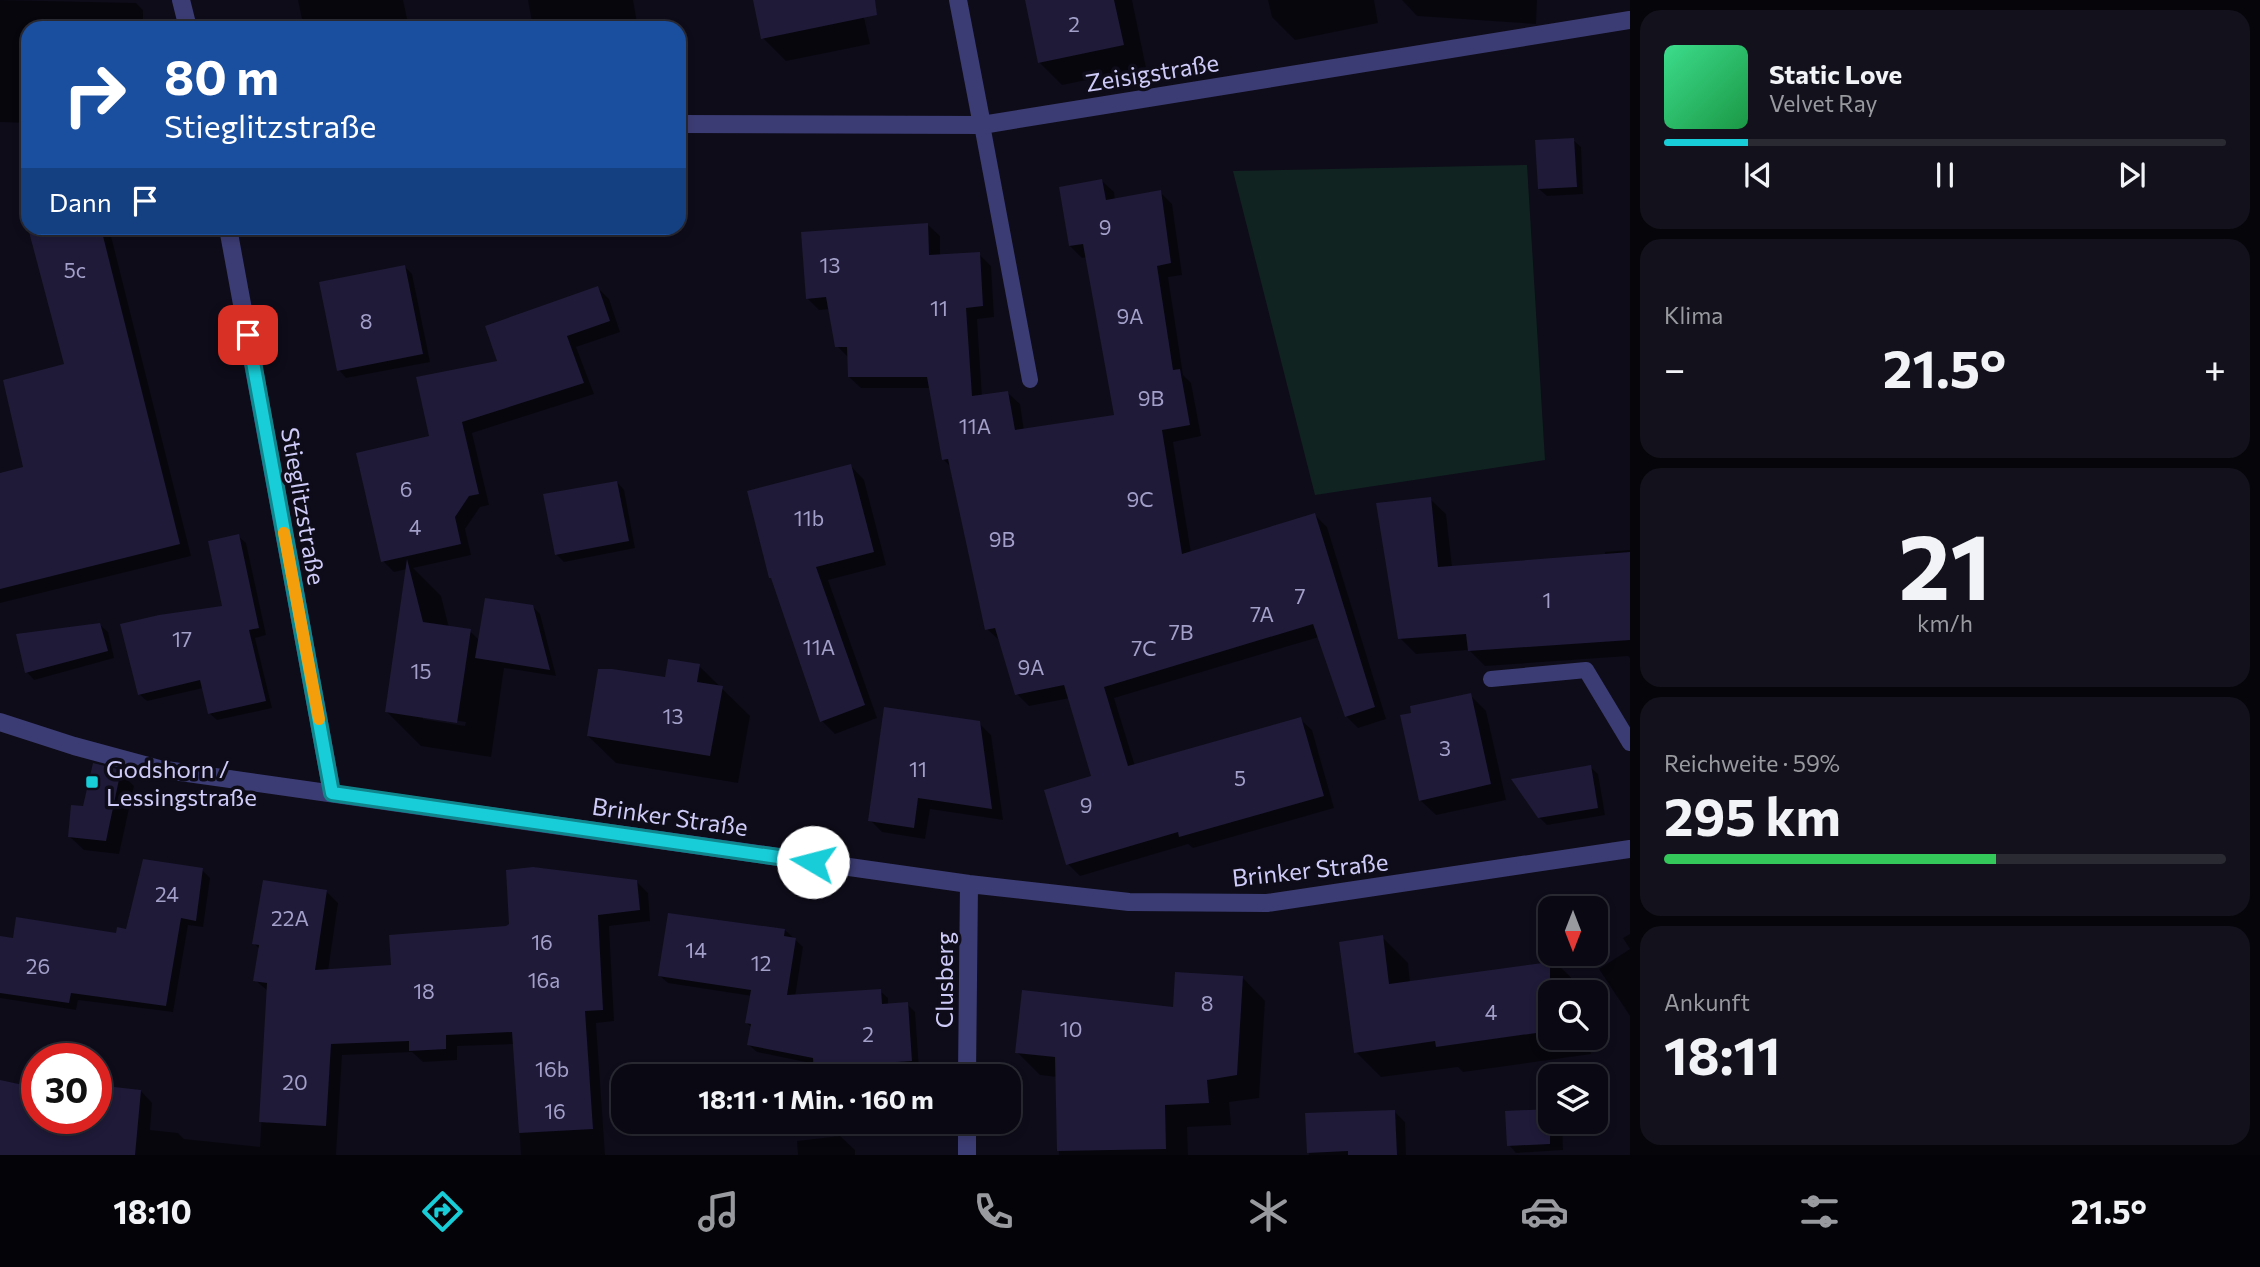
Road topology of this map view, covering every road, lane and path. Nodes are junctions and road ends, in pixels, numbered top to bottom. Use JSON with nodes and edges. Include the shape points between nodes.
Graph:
{"nodes":[{"id":1,"x":181,"y":0,"type":"edge"},
{"id":2,"x":958,"y":0,"type":"edge"},
{"id":3,"x":1630,"y":20,"type":"edge"},
{"id":4,"x":186,"y":21,"type":"edge"},
{"id":5,"x":686,"y":124,"type":"edge"},
{"id":6,"x":982,"y":125,"type":"junction"},
{"id":7,"x":229,"y":235,"type":"edge"},
{"id":8,"x":1030,"y":380,"type":"dead end"},
{"id":9,"x":1490,"y":679,"type":"dead end"},
{"id":10,"x":0,"y":722,"type":"edge"},
{"id":11,"x":1630,"y":743,"type":"edge"},
{"id":12,"x":332,"y":793,"type":"junction"},
{"id":13,"x":1630,"y":849,"type":"edge"},
{"id":14,"x":969,"y":884,"type":"junction"},
{"id":15,"x":967,"y":1064,"type":"edge"},
{"id":16,"x":967,"y":1134,"type":"edge"},
{"id":17,"x":967,"y":1155,"type":"edge"}],
"edges":[{"from":1,"to":4,"type":"street"},
{"from":2,"to":6,"type":"street"},
{"from":3,"to":6,"type":"street","name":"Zeisigstraße"},
{"from":5,"to":6,"type":"street","name":"Zeisigstraße"},
{"from":6,"to":8,"type":"lane"},
{"from":7,"to":12,"type":"street","name":"Stieglitzstraße"},
{"from":9,"to":11,"type":"lane","via":[[1586,670]]},
{"from":10,"to":12,"type":"street","name":"Brinker Straße","via":[[159,769]]},
{"from":12,"to":14,"type":"street","name":"Brinker Straße"},
{"from":13,"to":14,"type":"street","name":"Brinker Straße","via":[[1267,903],[1129,902]]},
{"from":14,"to":15,"type":"street","name":"Clusberg"},
{"from":16,"to":17,"type":"street"}]}
